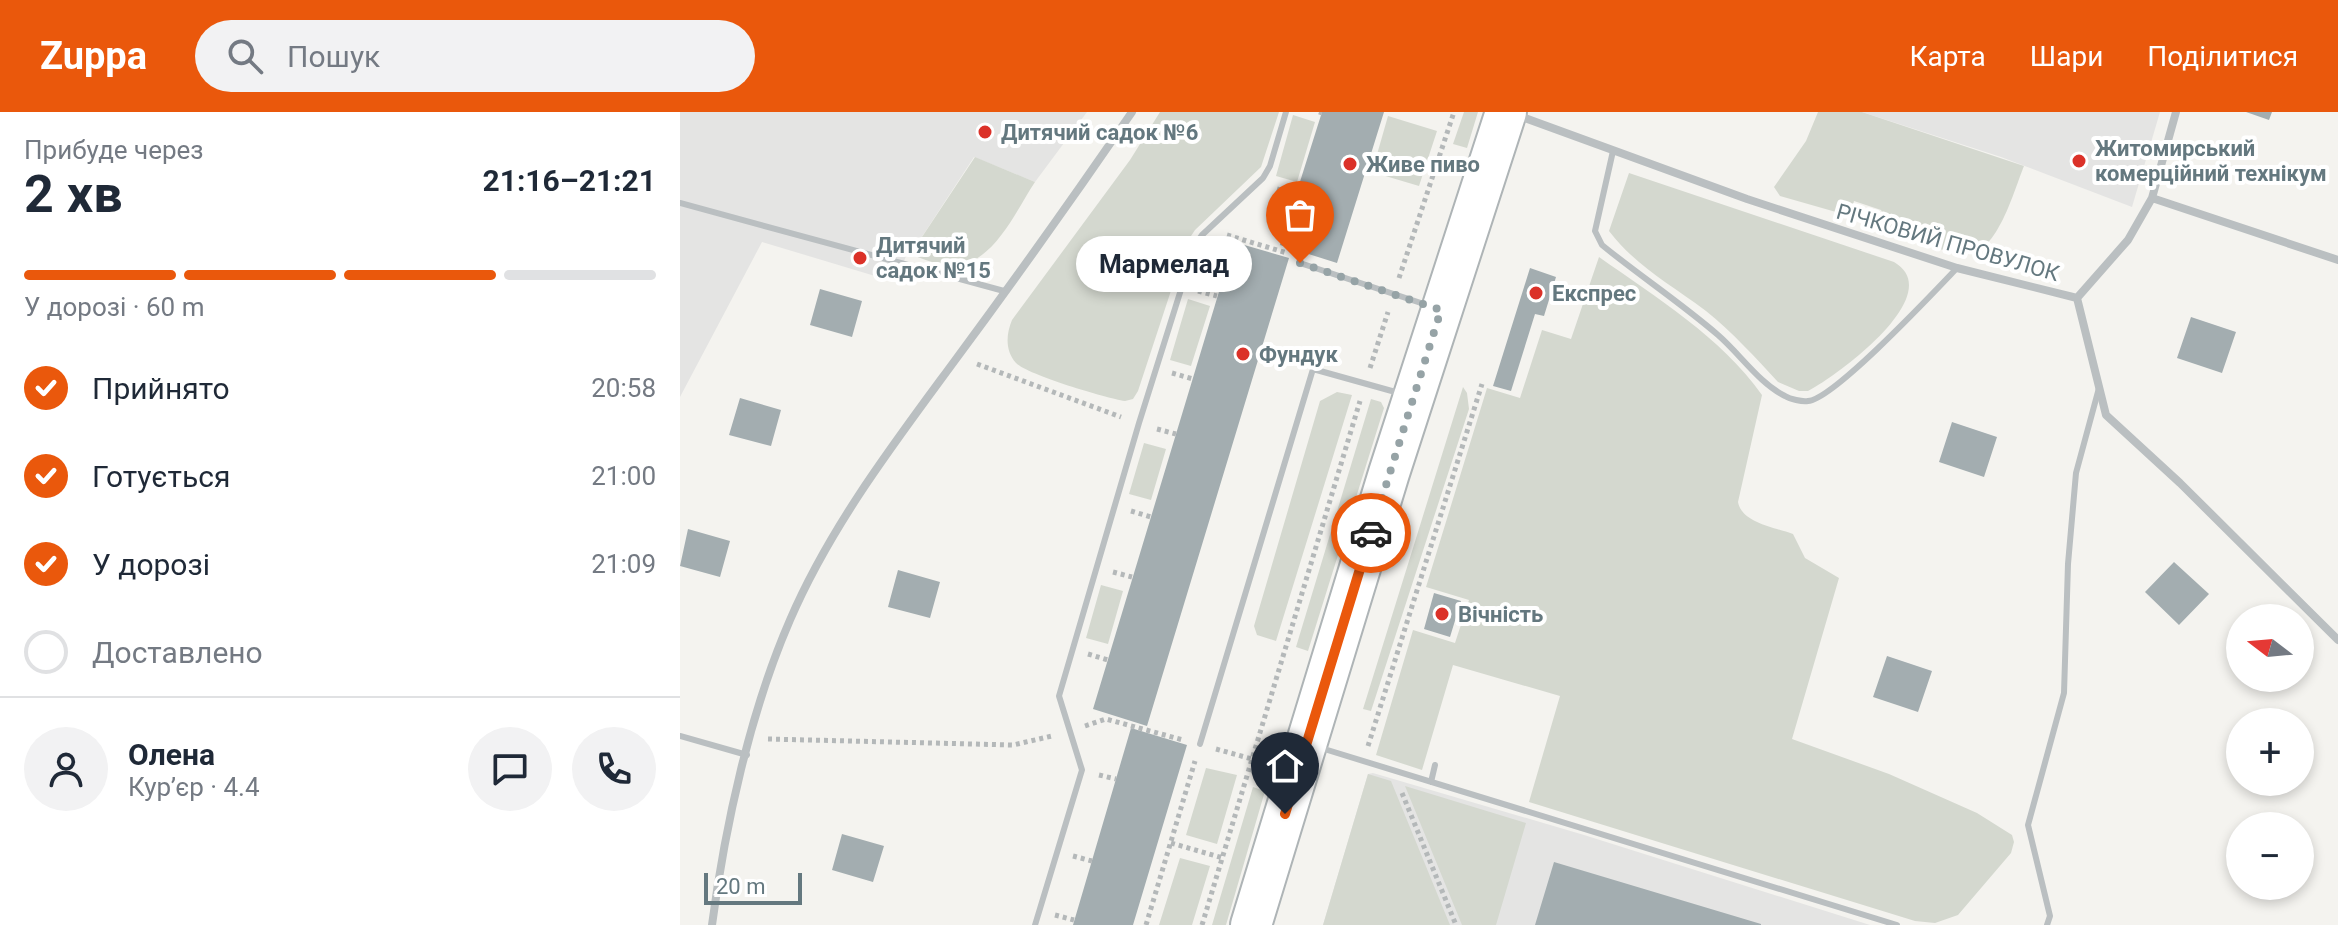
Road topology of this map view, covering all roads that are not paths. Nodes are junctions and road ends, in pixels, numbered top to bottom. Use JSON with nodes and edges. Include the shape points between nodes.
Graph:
{"nodes":[{"id":1,"x":1132,"y":112,"type":"edge"},
{"id":2,"x":1286,"y":112,"type":"edge"},
{"id":3,"x":2176,"y":112,"type":"edge"},
{"id":4,"x":1519,"y":114,"type":"edge"},
{"id":5,"x":1613,"y":151,"type":"junction"},
{"id":6,"x":2152,"y":198,"type":"junction"},
{"id":7,"x":680,"y":203,"type":"edge"},
{"id":8,"x":2338,"y":260,"type":"edge"},
{"id":9,"x":1300,"y":263,"type":"road end"},
{"id":10,"x":1957,"y":268,"type":"junction"},
{"id":11,"x":1004,"y":291,"type":"junction"},
{"id":12,"x":2077,"y":298,"type":"junction"},
{"id":13,"x":1441,"y":310,"type":"junction"},
{"id":14,"x":2099,"y":387,"type":"junction"},
{"id":15,"x":1414,"y":397,"type":"junction"},
{"id":16,"x":2338,"y":640,"type":"edge"},
{"id":17,"x":680,"y":736,"type":"edge"},
{"id":18,"x":1200,"y":744,"type":"road end"},
{"id":19,"x":1332,"y":752,"type":"junction"},
{"id":20,"x":747,"y":755,"type":"junction"},
{"id":21,"x":1435,"y":765,"type":"dead end"},
{"id":22,"x":1431,"y":782,"type":"junction"},
{"id":23,"x":712,"y":925,"type":"edge"},
{"id":24,"x":1035,"y":925,"type":"edge"},
{"id":25,"x":1251,"y":925,"type":"edge"},
{"id":26,"x":1273,"y":925,"type":"edge"},
{"id":27,"x":1897,"y":925,"type":"edge"},
{"id":28,"x":2047,"y":925,"type":"edge"}],
"edges":[{"from":1,"to":11,"type":"street"},
{"from":2,"to":24,"type":"lane","via":[[1263,178],[1195,245],[1139,423],[1059,696],[1082,770]]},
{"from":3,"to":6,"type":"street"},
{"from":4,"to":5,"type":"street","name":"РІЧКОВИЙ ПРОВУЛОК"},
{"from":4,"to":13,"type":"main road"},
{"from":4,"to":19,"type":"main road"},
{"from":5,"to":10,"type":"street","name":"РІЧКОВИЙ ПРОВУЛОК"},
{"from":5,"to":10,"type":"lane","via":[[1595,231],[1602,245],[1706,324],[1786,398],[1809,401],[1826,395]]},
{"from":6,"to":8,"type":"street"},
{"from":6,"to":12,"type":"street","via":[[2128,240]]},
{"from":7,"to":11,"type":"lane"},
{"from":9,"to":13,"type":"lane"},
{"from":10,"to":12,"type":"street","name":"РІЧКОВИЙ ПРОВУЛОК"},
{"from":11,"to":20,"type":"street","via":[[900,434],[818,564],[775,656]]},
{"from":12,"to":14,"type":"street","name":"РІЧКОВИЙ ПРОВУЛОК"},
{"from":13,"to":15,"type":"main road"},
{"from":14,"to":16,"type":"street","name":"РІЧКОВИЙ ПРОВУЛОК","via":[[2106,415]]},
{"from":14,"to":28,"type":"lane","via":[[2076,473],[2064,693],[2028,825],[2050,916]]},
{"from":15,"to":18,"type":"lane","via":[[1313,369]]},
{"from":15,"to":19,"type":"main road"},
{"from":17,"to":20,"type":"lane"},
{"from":19,"to":22,"type":"lane"},
{"from":19,"to":25,"type":"main road"},
{"from":19,"to":26,"type":"main road"},
{"from":20,"to":23,"type":"street"},
{"from":21,"to":22,"type":"lane"},
{"from":22,"to":27,"type":"lane"}]}
